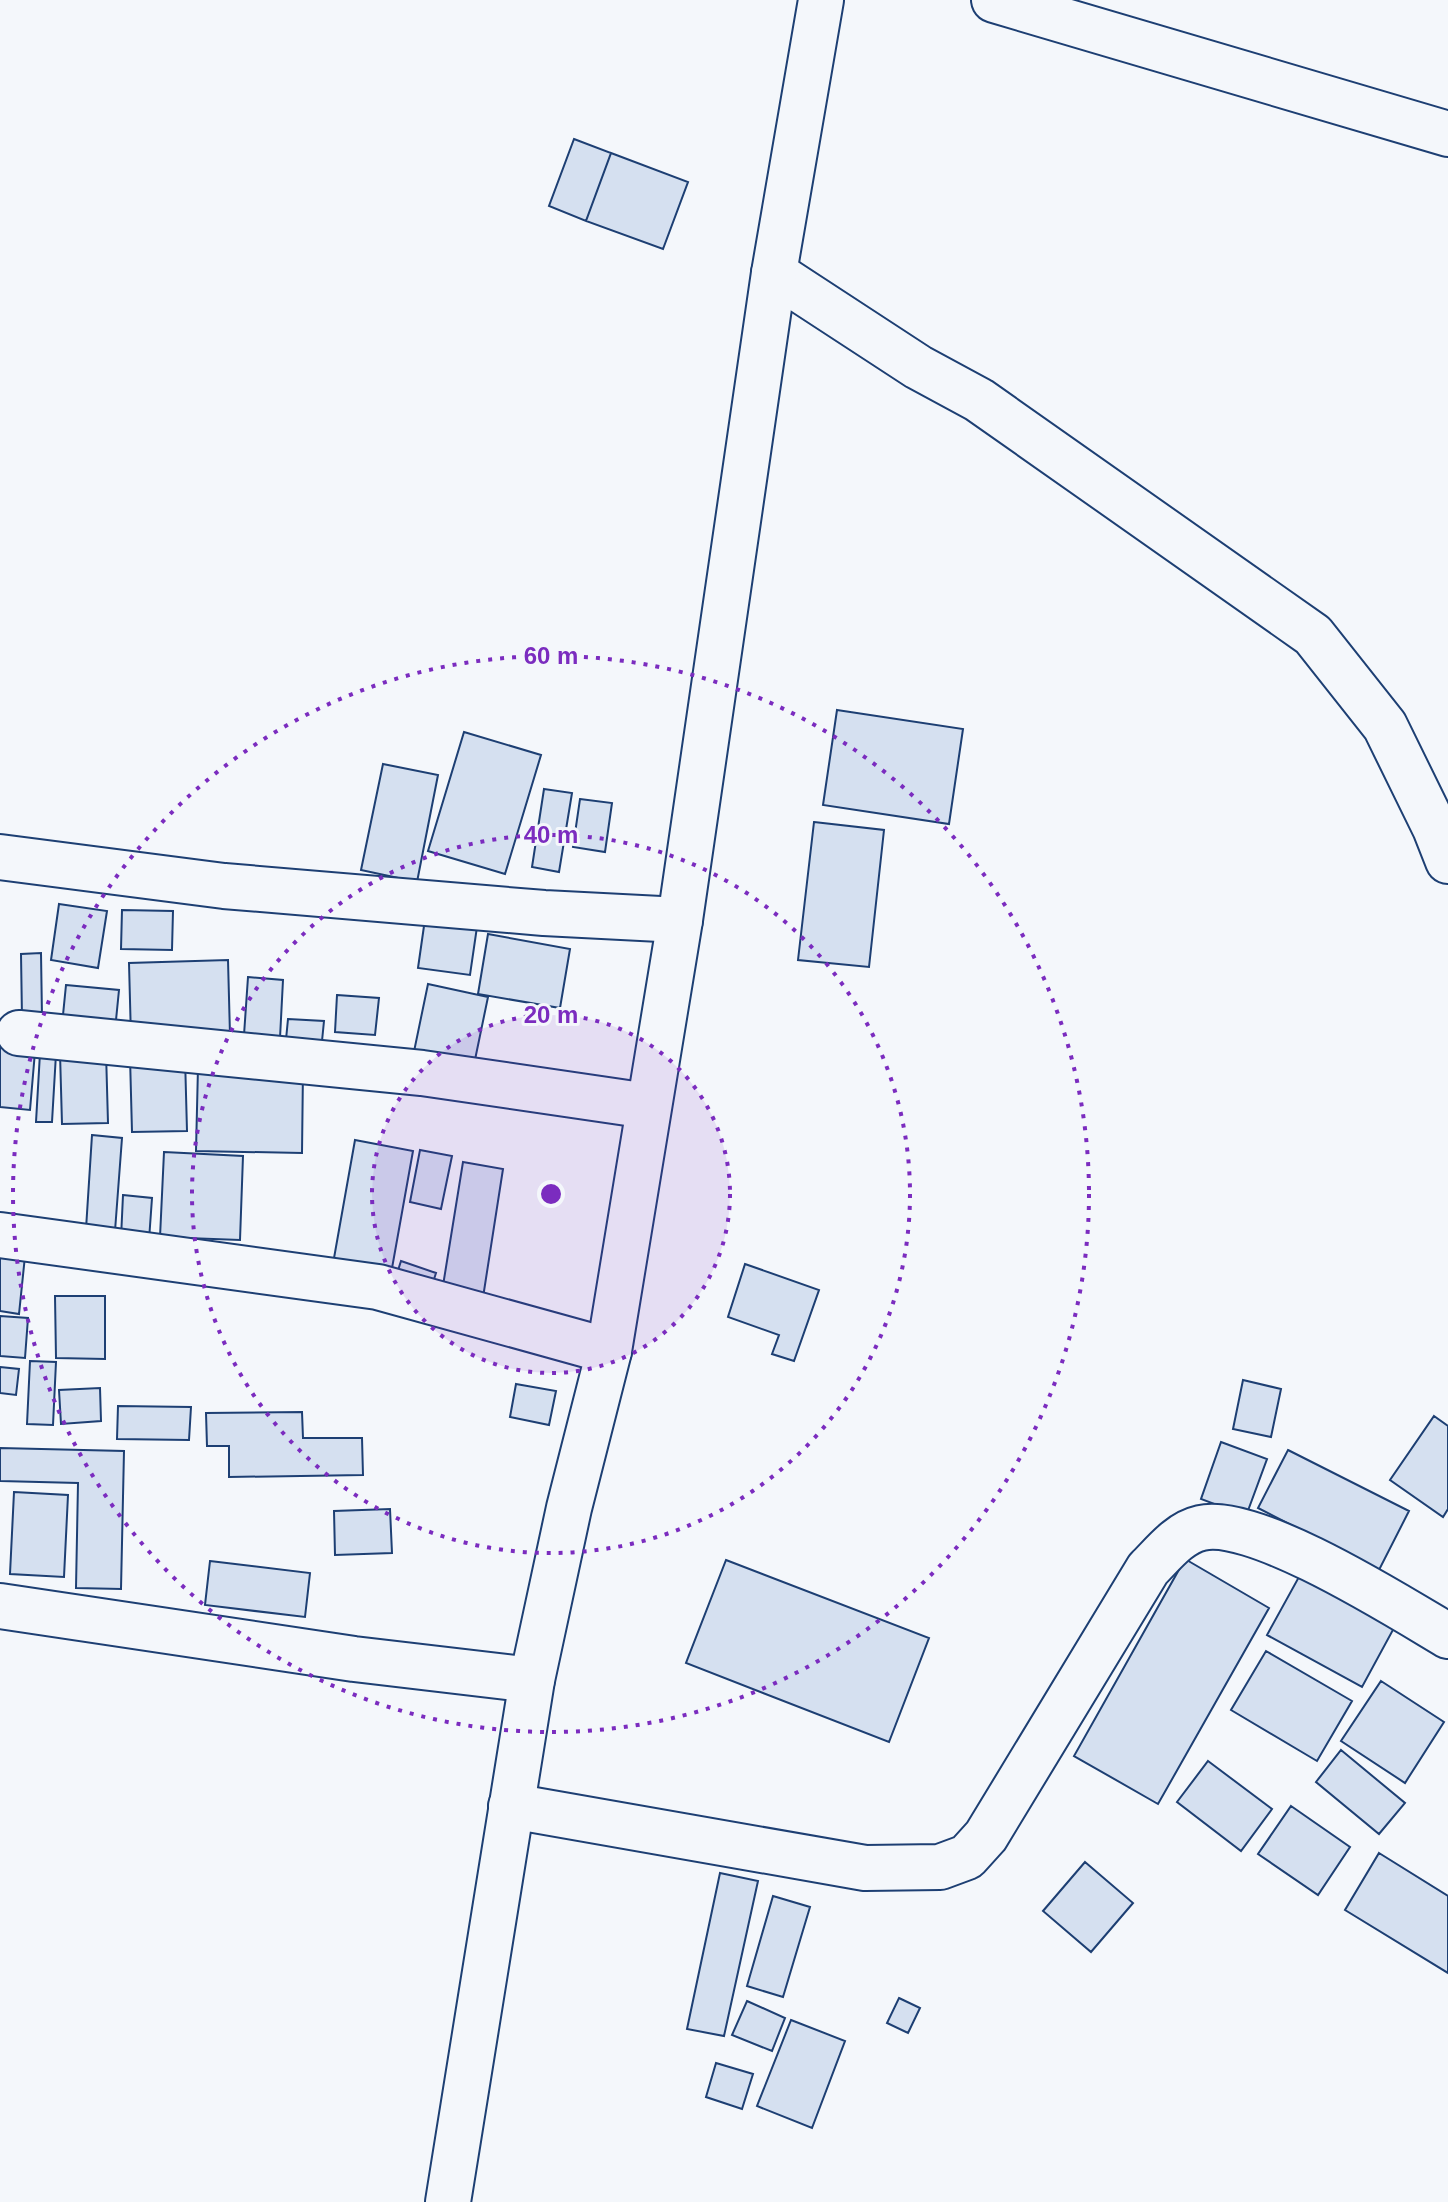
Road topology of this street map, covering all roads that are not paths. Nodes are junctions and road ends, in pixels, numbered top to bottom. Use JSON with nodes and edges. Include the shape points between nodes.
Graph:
{"nodes":[{"id":1,"x":821,"y":0,"type":"edge"},
{"id":2,"x":994,"y":0,"type":"edge"},
{"id":3,"x":1448,"y":134,"type":"edge"},
{"id":4,"x":774,"y":273,"type":"junction"},
{"id":5,"x":0,"y":857,"type":"edge"},
{"id":6,"x":1448,"y":861,"type":"edge"},
{"id":7,"x":680,"y":920,"type":"junction"},
{"id":8,"x":19,"y":1033,"type":"dead end"},
{"id":9,"x":648,"y":1106,"type":"junction"},
{"id":10,"x":0,"y":1235,"type":"edge"},
{"id":11,"x":609,"y":1351,"type":"junction"},
{"id":12,"x":0,"y":1606,"type":"edge"},
{"id":13,"x":1448,"y":1636,"type":"edge"},
{"id":14,"x":532,"y":1680,"type":"junction"},
{"id":15,"x":511,"y":1806,"type":"junction"},
{"id":16,"x":448,"y":2202,"type":"edge"}],
"edges":[{"from":1,"to":4,"type":"street"},
{"from":2,"to":3,"type":"street"},
{"from":4,"to":6,"type":"street","via":[[918,367],[979,400],[1313,635],[1385,726]]},
{"from":4,"to":7,"type":"street"},
{"from":5,"to":7,"type":"street","via":[[224,886]]},
{"from":7,"to":9,"type":"street"},
{"from":8,"to":9,"type":"street","via":[[422,1073]]},
{"from":9,"to":11,"type":"street"},
{"from":10,"to":11,"type":"street","via":[[378,1287]]},
{"from":11,"to":14,"type":"street"},
{"from":12,"to":14,"type":"street"},
{"from":13,"to":15,"type":"street","via":[[1321,1562],[1238,1529],[1204,1527],[1183,1534],[1148,1569],[986,1836],[967,1857],[940,1867],[865,1868]]},
{"from":14,"to":15,"type":"street"},
{"from":15,"to":16,"type":"street"}]}
